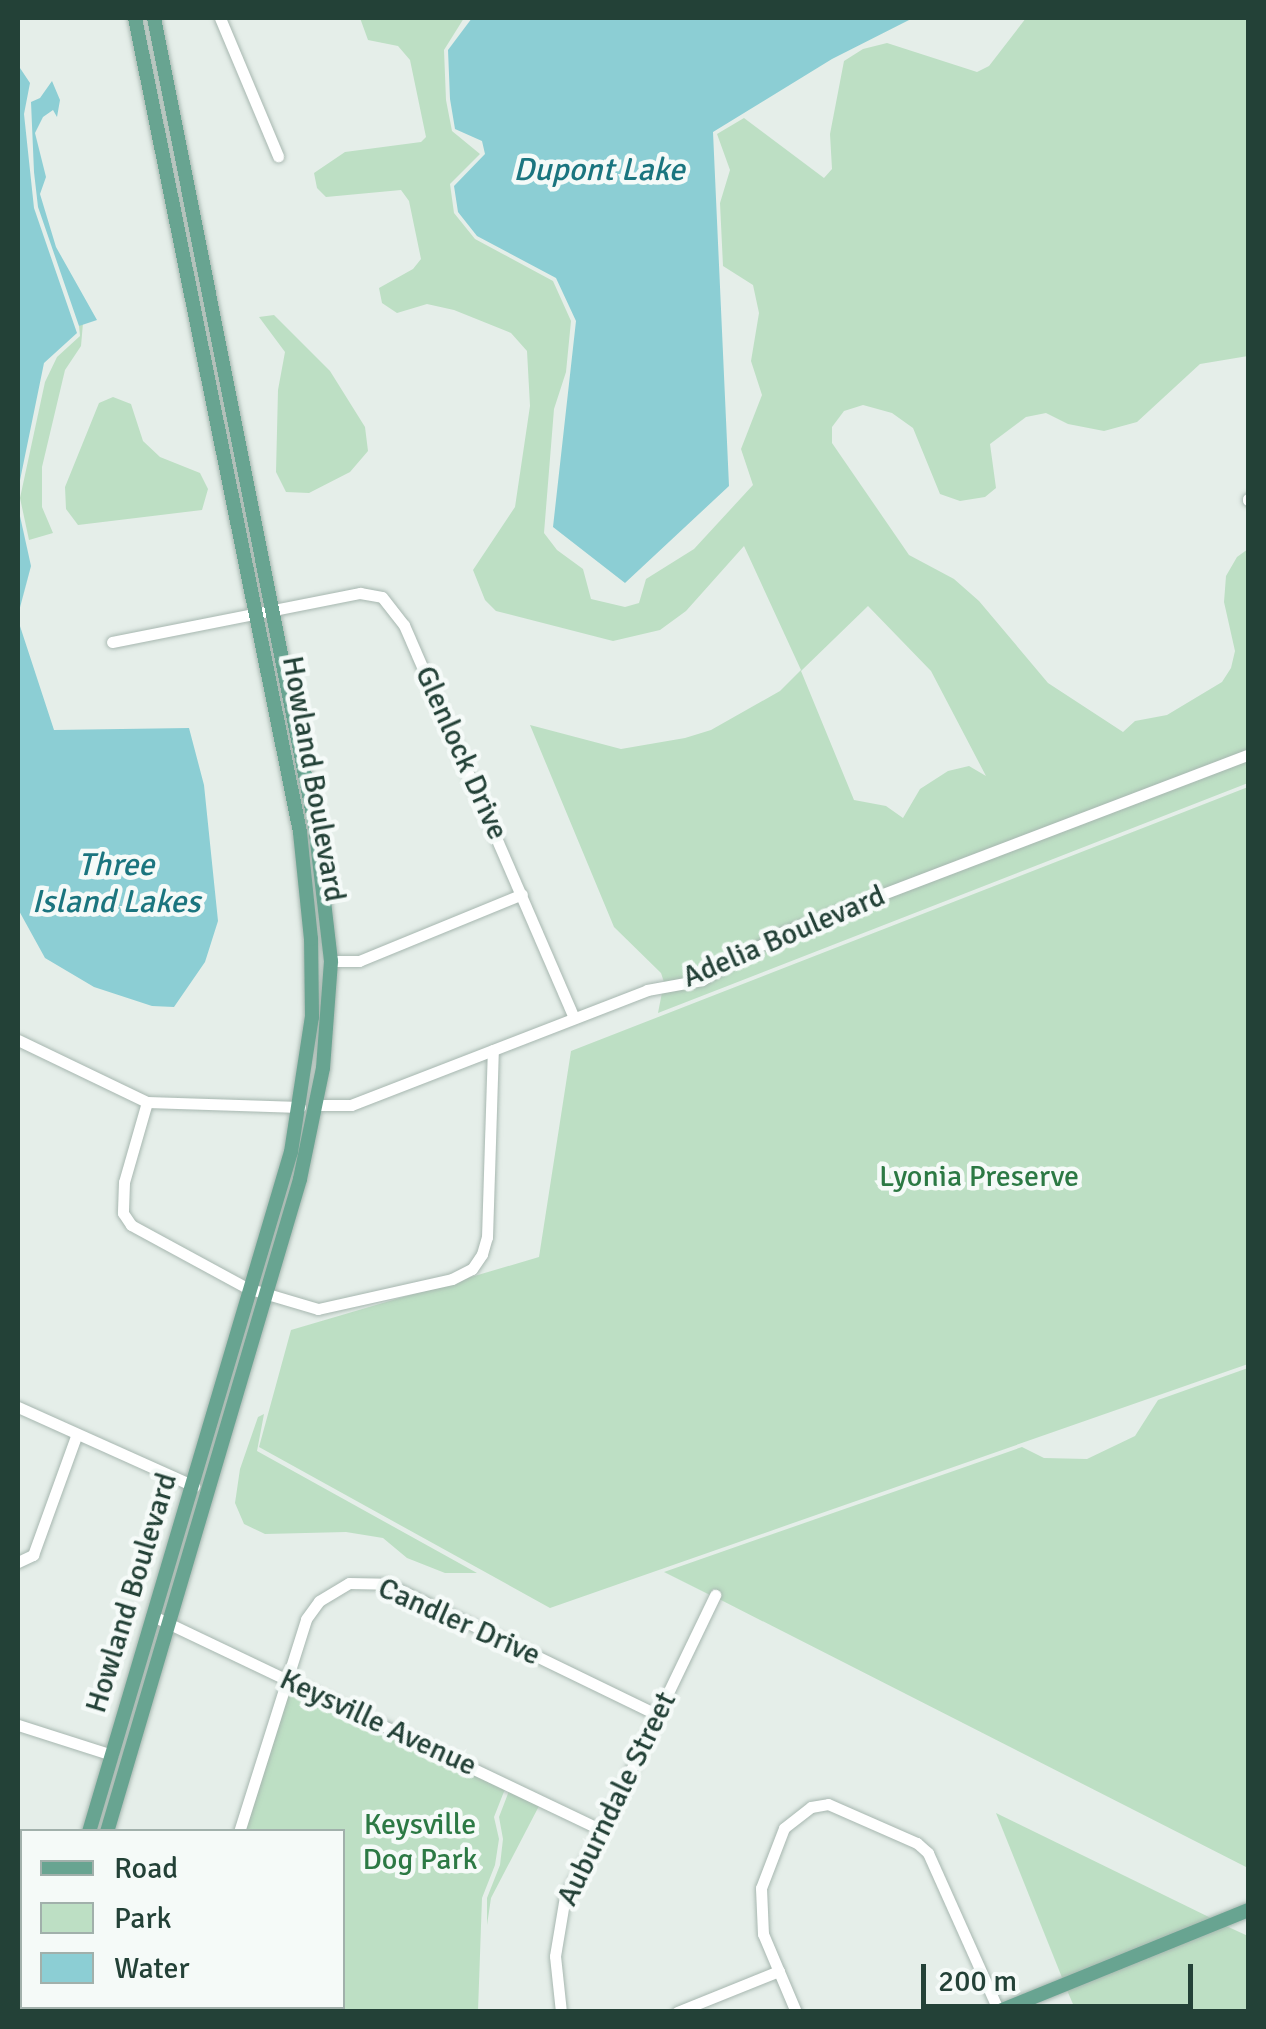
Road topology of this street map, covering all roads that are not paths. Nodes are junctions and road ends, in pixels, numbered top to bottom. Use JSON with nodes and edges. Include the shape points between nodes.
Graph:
{"nodes":[{"id":1,"x":135,"y":18,"type":"edge"},
{"id":2,"x":154,"y":18,"type":"edge"},
{"id":3,"x":220,"y":18,"type":"edge"},
{"id":4,"x":278,"y":156,"type":"dead end"},
{"id":5,"x":272,"y":610,"type":"junction"},
{"id":6,"x":255,"y":613,"type":"junction"},
{"id":7,"x":112,"y":642,"type":"dead end"},
{"id":8,"x":1248,"y":755,"type":"edge"},
{"id":9,"x":522,"y":894,"type":"junction"},
{"id":10,"x":331,"y":961,"type":"junction"},
{"id":11,"x":574,"y":1018,"type":"junction"},
{"id":12,"x":18,"y":1040,"type":"edge"},
{"id":13,"x":494,"y":1050,"type":"junction"},
{"id":14,"x":304,"y":1080,"type":"junction"},
{"id":15,"x":147,"y":1102,"type":"junction"},
{"id":16,"x":317,"y":1105,"type":"junction"},
{"id":17,"x":300,"y":1107,"type":"junction"},
{"id":18,"x":252,"y":1290,"type":"junction"},
{"id":19,"x":268,"y":1296,"type":"junction"},
{"id":20,"x":18,"y":1408,"type":"edge"},
{"id":21,"x":76,"y":1436,"type":"junction"},
{"id":22,"x":194,"y":1486,"type":"junction"},
{"id":23,"x":18,"y":1562,"type":"edge"},
{"id":24,"x":715,"y":1595,"type":"dead end"},
{"id":25,"x":153,"y":1616,"type":"junction"},
{"id":26,"x":169,"y":1624,"type":"junction"},
{"id":27,"x":286,"y":1680,"type":"junction"},
{"id":28,"x":658,"y":1715,"type":"junction"},
{"id":29,"x":18,"y":1725,"type":"edge"},
{"id":30,"x":112,"y":1755,"type":"junction"},
{"id":31,"x":89,"y":1829,"type":"edge"},
{"id":32,"x":108,"y":1829,"type":"edge"},
{"id":33,"x":240,"y":1829,"type":"edge"},
{"id":34,"x":602,"y":1830,"type":"junction"},
{"id":35,"x":1248,"y":1910,"type":"edge"},
{"id":36,"x":779,"y":1971,"type":"junction"},
{"id":37,"x":999,"y":2011,"type":"edge"},
{"id":38,"x":561,"y":2012,"type":"edge"},
{"id":39,"x":678,"y":2012,"type":"edge"},
{"id":40,"x":796,"y":2012,"type":"edge"}],
"edges":[{"from":1,"to":6,"type":"main road","name":"Howland Boulevard"},
{"from":2,"to":5,"type":"main road","name":"Howland Boulevard"},
{"from":3,"to":4,"type":"street"},
{"from":5,"to":6,"type":"street","name":"Glenlock Drive"},
{"from":5,"to":9,"type":"street","name":"Glenlock Drive","via":[[360,594],[382,597],[394,607]]},
{"from":5,"to":10,"type":"main road","name":"Howland Boulevard","via":[[318,843]]},
{"from":6,"to":7,"type":"street","name":"Glenlock Drive"},
{"from":6,"to":14,"type":"main road","name":"Howland Boulevard","via":[[306,873],[312,978]]},
{"from":8,"to":11,"type":"street","name":"Adelia Boulevard","via":[[782,933],[702,980],[646,990]]},
{"from":9,"to":10,"type":"street","via":[[359,961]]},
{"from":9,"to":11,"type":"street","name":"Glenlock Drive"},
{"from":10,"to":16,"type":"main road","name":"Howland Boulevard"},
{"from":11,"to":13,"type":"street","name":"Adelia Boulevard"},
{"from":12,"to":15,"type":"street"},
{"from":13,"to":16,"type":"street","name":"Adelia Boulevard","via":[[351,1106]]},
{"from":13,"to":19,"type":"street","via":[[487,1237],[472,1269],[318,1309]]},
{"from":14,"to":16,"type":"main road"},
{"from":14,"to":17,"type":"main road","name":"Howland Boulevard"},
{"from":15,"to":17,"type":"street"},
{"from":15,"to":18,"type":"street","via":[[124,1182],[123,1213],[131,1225]]},
{"from":16,"to":19,"type":"main road","name":"Howland Boulevard"},
{"from":17,"to":18,"type":"main road","name":"Howland Boulevard"},
{"from":18,"to":19,"type":"street"},
{"from":18,"to":22,"type":"main road","name":"Howland Boulevard"},
{"from":19,"to":26,"type":"main road","name":"Howland Boulevard"},
{"from":20,"to":21,"type":"street"},
{"from":21,"to":22,"type":"street"},
{"from":21,"to":23,"type":"street","via":[[33,1555]]},
{"from":22,"to":25,"type":"main road","name":"Howland Boulevard"},
{"from":24,"to":28,"type":"street","name":"Auburndale Street"},
{"from":25,"to":26,"type":"street","name":"Keysville Avenue"},
{"from":25,"to":30,"type":"main road","name":"Howland Boulevard"},
{"from":26,"to":27,"type":"street","name":"Keysville Avenue"},
{"from":26,"to":32,"type":"main road","name":"Howland Boulevard"},
{"from":27,"to":28,"type":"street","name":"Candler Drive","via":[[306,1619],[319,1601],[336,1588],[366,1581],[388,1584]]},
{"from":27,"to":33,"type":"street","name":"Candler Drive"},
{"from":27,"to":34,"type":"street","name":"Keysville Avenue"},
{"from":28,"to":34,"type":"street","name":"Auburndale Street"},
{"from":29,"to":30,"type":"street"},
{"from":30,"to":31,"type":"main road","name":"Howland Boulevard"},
{"from":34,"to":38,"type":"street","name":"Auburndale Street","via":[[565,1896],[558,1924]]},
{"from":35,"to":37,"type":"main road"},
{"from":36,"to":37,"type":"street","via":[[763,1934],[760,1888],[784,1828],[811,1807],[828,1804],[928,1853]]},
{"from":36,"to":39,"type":"street"},
{"from":36,"to":40,"type":"street"}]}
